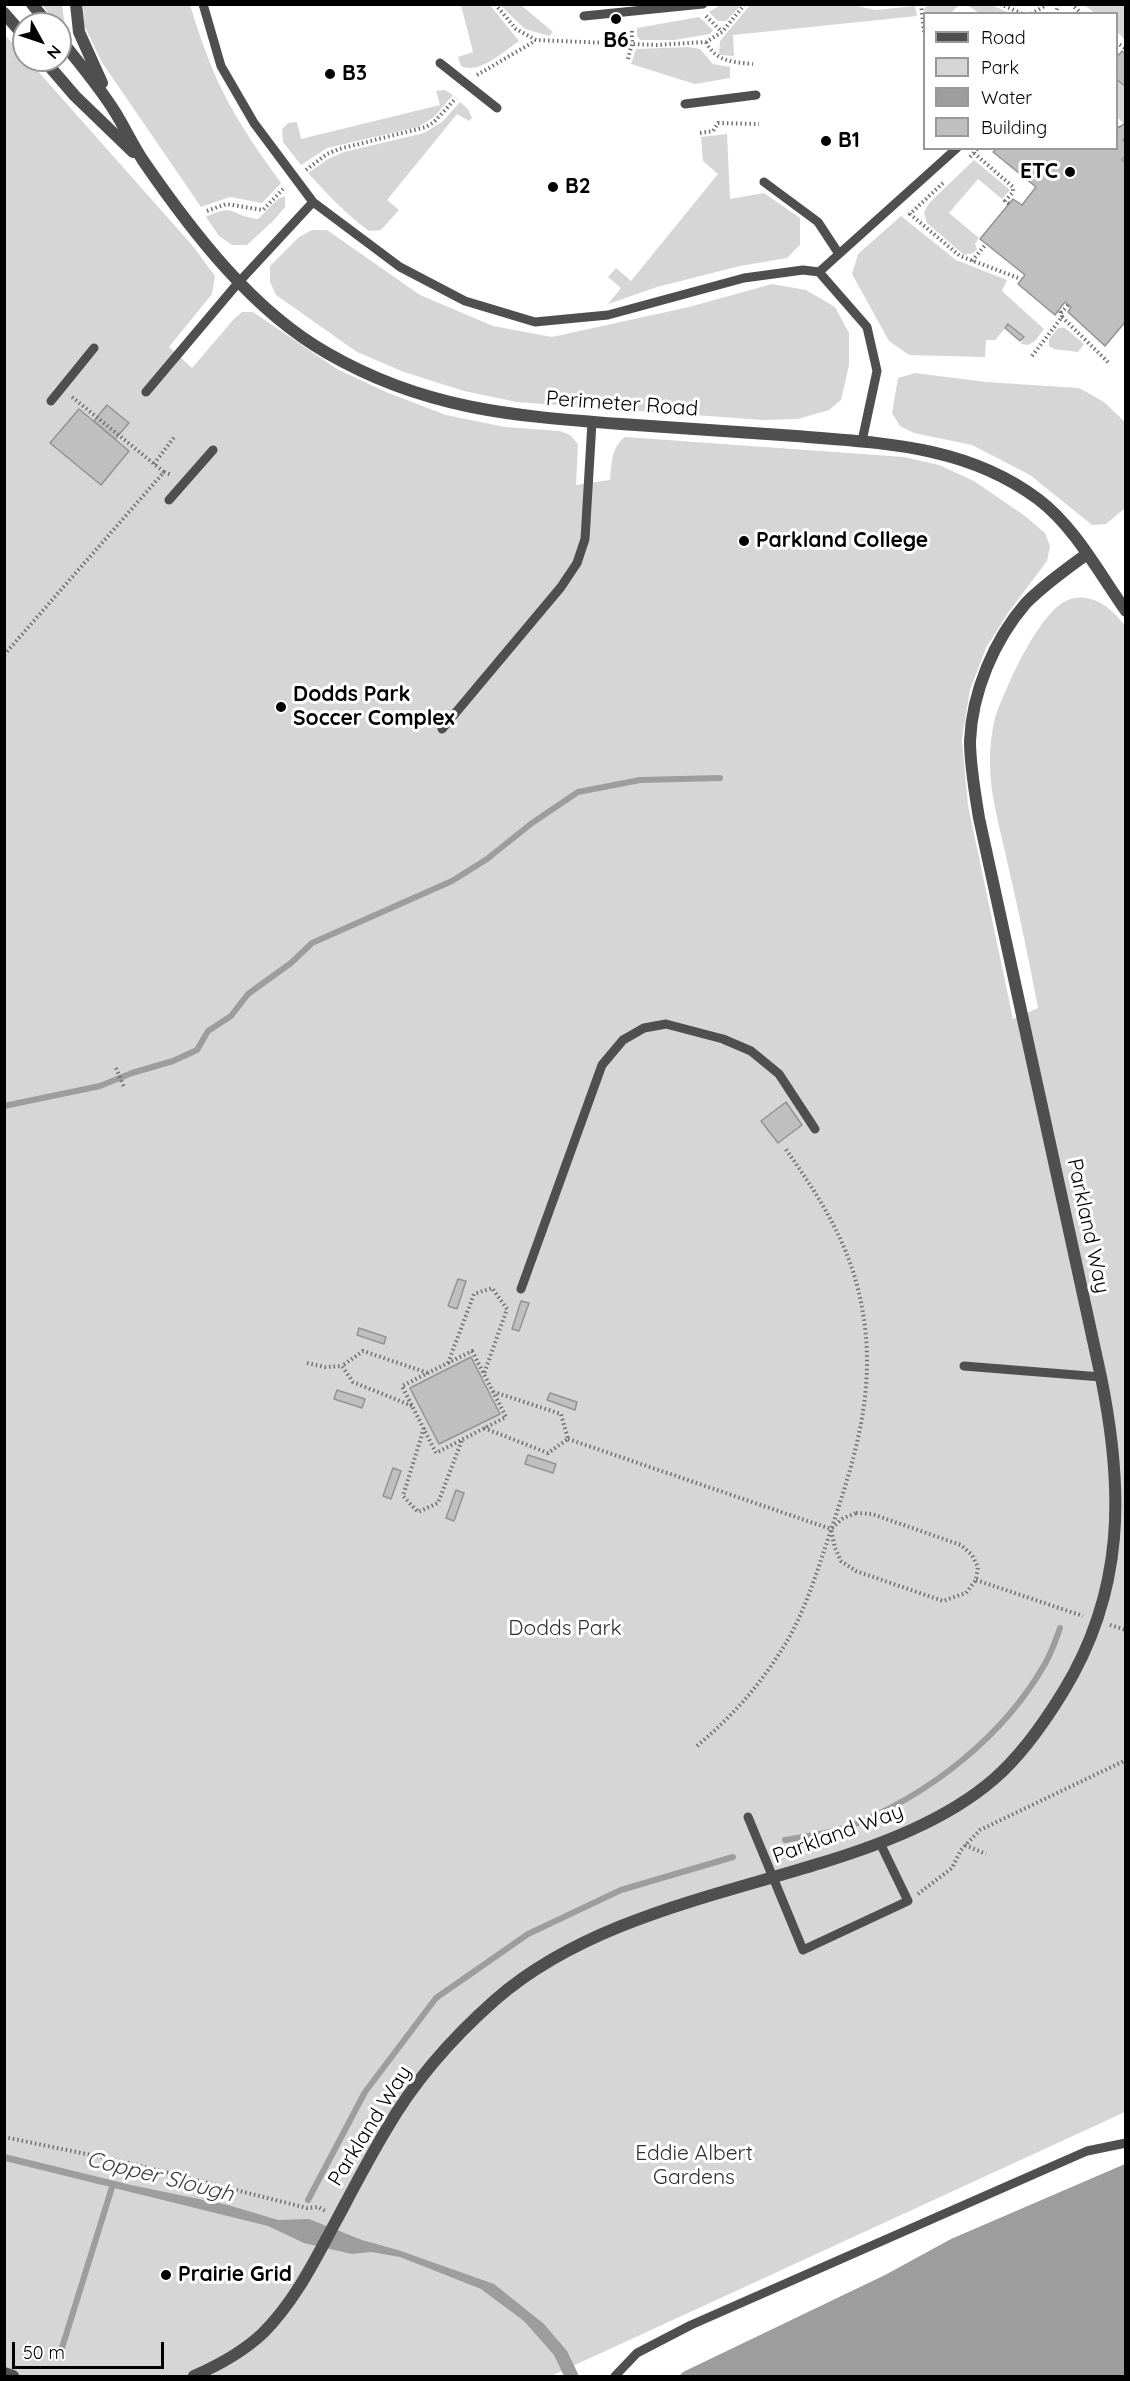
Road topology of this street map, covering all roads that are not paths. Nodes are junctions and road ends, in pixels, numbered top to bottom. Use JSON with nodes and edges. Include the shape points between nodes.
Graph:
{"nodes":[{"id":1,"x":76,"y":4,"type":"edge"},
{"id":2,"x":203,"y":4,"type":"edge"},
{"id":3,"x":703,"y":4,"type":"edge"},
{"id":4,"x":584,"y":16,"type":"dead end"},
{"id":5,"x":72,"y":55,"type":"edge"},
{"id":6,"x":440,"y":63,"type":"dead end"},
{"id":7,"x":54,"y":72,"type":"edge"},
{"id":8,"x":756,"y":95,"type":"dead end"},
{"id":9,"x":686,"y":104,"type":"dead end"},
{"id":10,"x":497,"y":108,"type":"dead end"},
{"id":11,"x":115,"y":111,"type":"junction"},
{"id":12,"x":955,"y":150,"type":"edge"},
{"id":13,"x":142,"y":161,"type":"junction"},
{"id":14,"x":764,"y":182,"type":"dead end"},
{"id":15,"x":313,"y":202,"type":"junction"},
{"id":16,"x":838,"y":254,"type":"junction"},
{"id":17,"x":819,"y":272,"type":"junction"},
{"id":18,"x":238,"y":283,"type":"junction"},
{"id":19,"x":94,"y":348,"type":"dead end"},
{"id":20,"x":146,"y":392,"type":"dead end"},
{"id":21,"x":51,"y":401,"type":"dead end"},
{"id":22,"x":592,"y":422,"type":"junction"},
{"id":23,"x":862,"y":441,"type":"junction"},
{"id":24,"x":213,"y":450,"type":"dead end"},
{"id":25,"x":168,"y":500,"type":"dead end"},
{"id":26,"x":1087,"y":554,"type":"junction"},
{"id":27,"x":1125,"y":611,"type":"edge"},
{"id":28,"x":442,"y":729,"type":"dead end"},
{"id":29,"x":815,"y":1129,"type":"dead end"},
{"id":30,"x":521,"y":1289,"type":"dead end"},
{"id":31,"x":964,"y":1366,"type":"dead end"},
{"id":32,"x":1101,"y":1377,"type":"junction"},
{"id":33,"x":748,"y":1817,"type":"dead end"},
{"id":34,"x":880,"y":1843,"type":"junction"},
{"id":35,"x":772,"y":1878,"type":"junction"},
{"id":36,"x":1125,"y":2143,"type":"edge"},
{"id":37,"x":4,"y":2373,"type":"edge"},
{"id":38,"x":13,"y":2376,"type":"edge"},
{"id":39,"x":194,"y":2376,"type":"edge"},
{"id":40,"x":615,"y":2376,"type":"edge"}],
"edges":[{"from":1,"to":11,"type":"street","via":[[79,32]]},
{"from":2,"to":15,"type":"lane","via":[[221,66],[254,123]]},
{"from":3,"to":4,"type":"lane"},
{"from":5,"to":11,"type":"street","name":"Perimeter Road"},
{"from":6,"to":10,"type":"lane"},
{"from":7,"to":13,"type":"street","name":"Perimeter Road"},
{"from":8,"to":9,"type":"lane"},
{"from":11,"to":13,"type":"street","name":"Perimeter Road"},
{"from":12,"to":16,"type":"lane"},
{"from":13,"to":18,"type":"street","name":"Perimeter Road"},
{"from":14,"to":16,"type":"lane","via":[[818,222]]},
{"from":15,"to":17,"type":"lane","via":[[400,267],[465,301],[535,322],[608,315],[744,278],[803,270]]},
{"from":15,"to":18,"type":"lane"},
{"from":16,"to":17,"type":"lane"},
{"from":17,"to":23,"type":"lane","via":[[867,327],[877,371]]},
{"from":18,"to":20,"type":"lane"},
{"from":18,"to":22,"type":"street","name":"Perimeter Road","via":[[294,331],[356,369],[393,385],[475,409]]},
{"from":19,"to":21,"type":"lane"},
{"from":22,"to":23,"type":"street","name":"Perimeter Road"},
{"from":22,"to":28,"type":"lane","via":[[585,539],[577,563]]},
{"from":23,"to":26,"type":"street","name":"Perimeter Road","via":[[944,453],[1007,479],[1057,515]]},
{"from":24,"to":25,"type":"lane"},
{"from":26,"to":27,"type":"street","name":"Perimeter Road"},
{"from":26,"to":32,"type":"street","name":"Parkland Way","via":[[1028,602],[996,647],[976,699],[970,740],[979,818]]},
{"from":29,"to":30,"type":"lane","via":[[779,1074],[751,1050],[666,1024],[644,1028],[623,1040],[602,1065]]},
{"from":31,"to":32,"type":"lane"},
{"from":32,"to":34,"type":"street","name":"Parkland Way","via":[[1113,1457],[1116,1532],[1103,1601],[1073,1677],[1044,1722],[994,1779],[934,1818]]},
{"from":33,"to":35,"type":"lane"},
{"from":34,"to":35,"type":"street","name":"Parkland Way"},
{"from":34,"to":35,"type":"lane","via":[[908,1902],[803,1950]]},
{"from":35,"to":39,"type":"street","name":"Parkland Way","via":[[639,1919],[595,1937],[550,1961],[494,2001],[442,2052],[412,2089],[309,2272],[284,2308],[241,2351]]},
{"from":36,"to":40,"type":"lane","via":[[1087,2151],[691,2325],[637,2353]]},
{"from":37,"to":38,"type":"street"}]}
